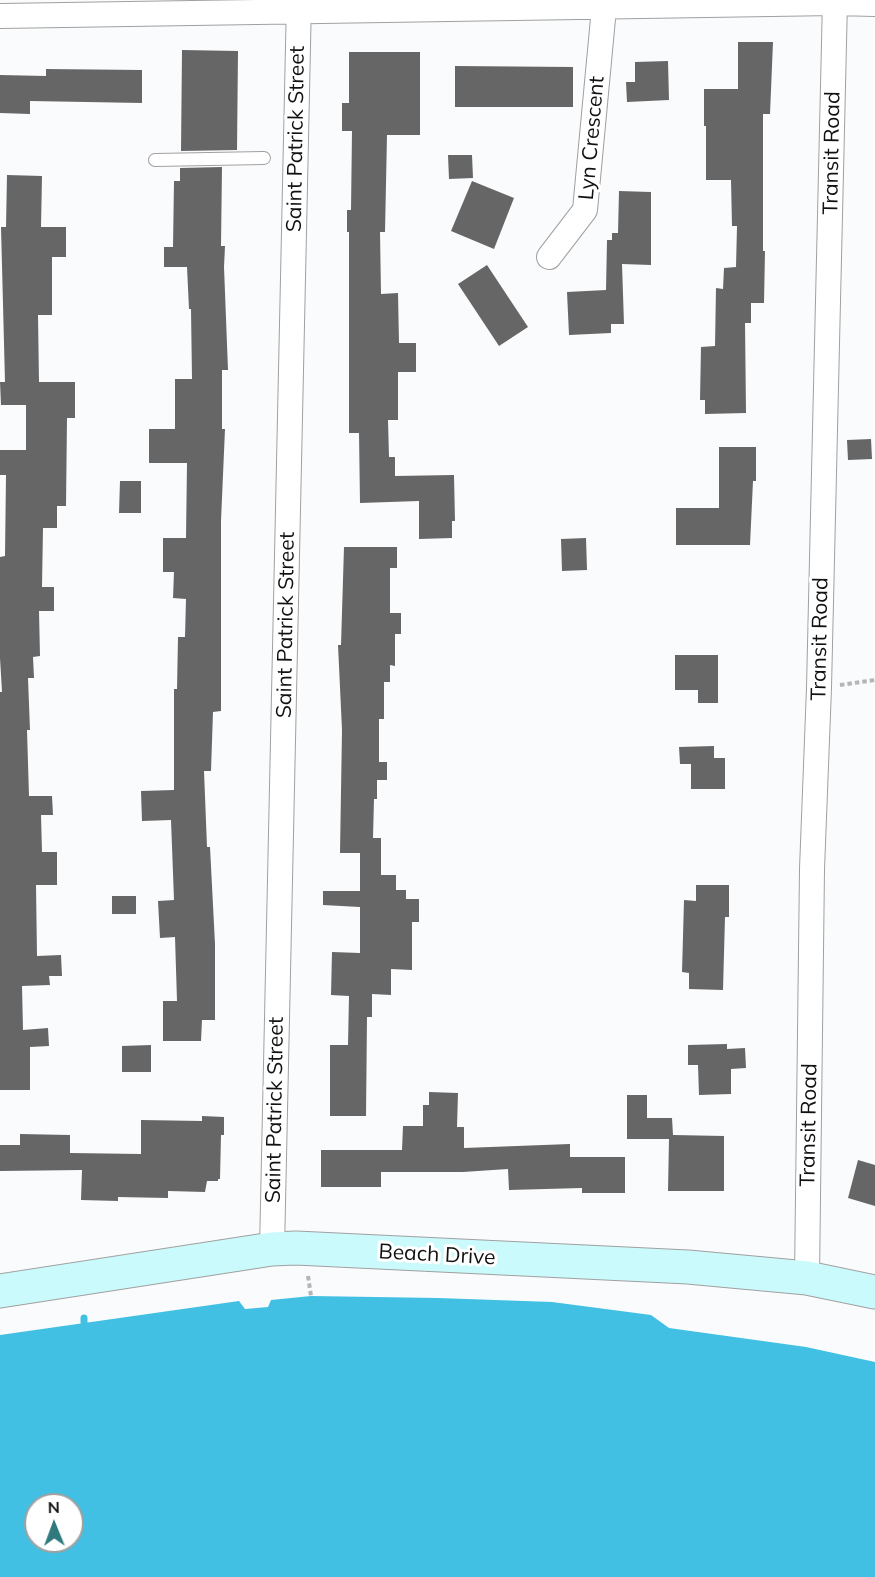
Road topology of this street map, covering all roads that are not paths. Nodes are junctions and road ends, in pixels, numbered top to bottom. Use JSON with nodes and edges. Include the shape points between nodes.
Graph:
{"nodes":[{"id":1,"x":835,"y":2,"type":"edge"},
{"id":2,"x":875,"y":4,"type":"edge"},
{"id":3,"x":299,"y":6,"type":"edge"},
{"id":4,"x":604,"y":8,"type":"junction"},
{"id":5,"x":0,"y":16,"type":"edge"},
{"id":6,"x":264,"y":158,"type":"dead end"},
{"id":7,"x":155,"y":160,"type":"dead end"},
{"id":8,"x":549,"y":256,"type":"dead end"},
{"id":9,"x":272,"y":1249,"type":"junction"},
{"id":10,"x":807,"y":1278,"type":"junction"},
{"id":11,"x":0,"y":1291,"type":"edge"},
{"id":12,"x":875,"y":1292,"type":"edge"}],
"edges":[{"from":1,"to":2,"type":"street"},
{"from":1,"to":4,"type":"street"},
{"from":1,"to":10,"type":"street","name":"Transit Road","via":[[812,869]]},
{"from":3,"to":4,"type":"street"},
{"from":3,"to":5,"type":"street"},
{"from":3,"to":9,"type":"street","name":"Saint Patrick Street"},
{"from":4,"to":8,"type":"street","name":"Lyn Crescent","via":[[585,210]]},
{"from":6,"to":7,"type":"lane"},
{"from":9,"to":10,"type":"main road","name":"Beach Drive","via":[[688,1268]]},
{"from":9,"to":11,"type":"main road","name":"Beach Drive"},
{"from":10,"to":12,"type":"main road","name":"Beach Drive"}]}
